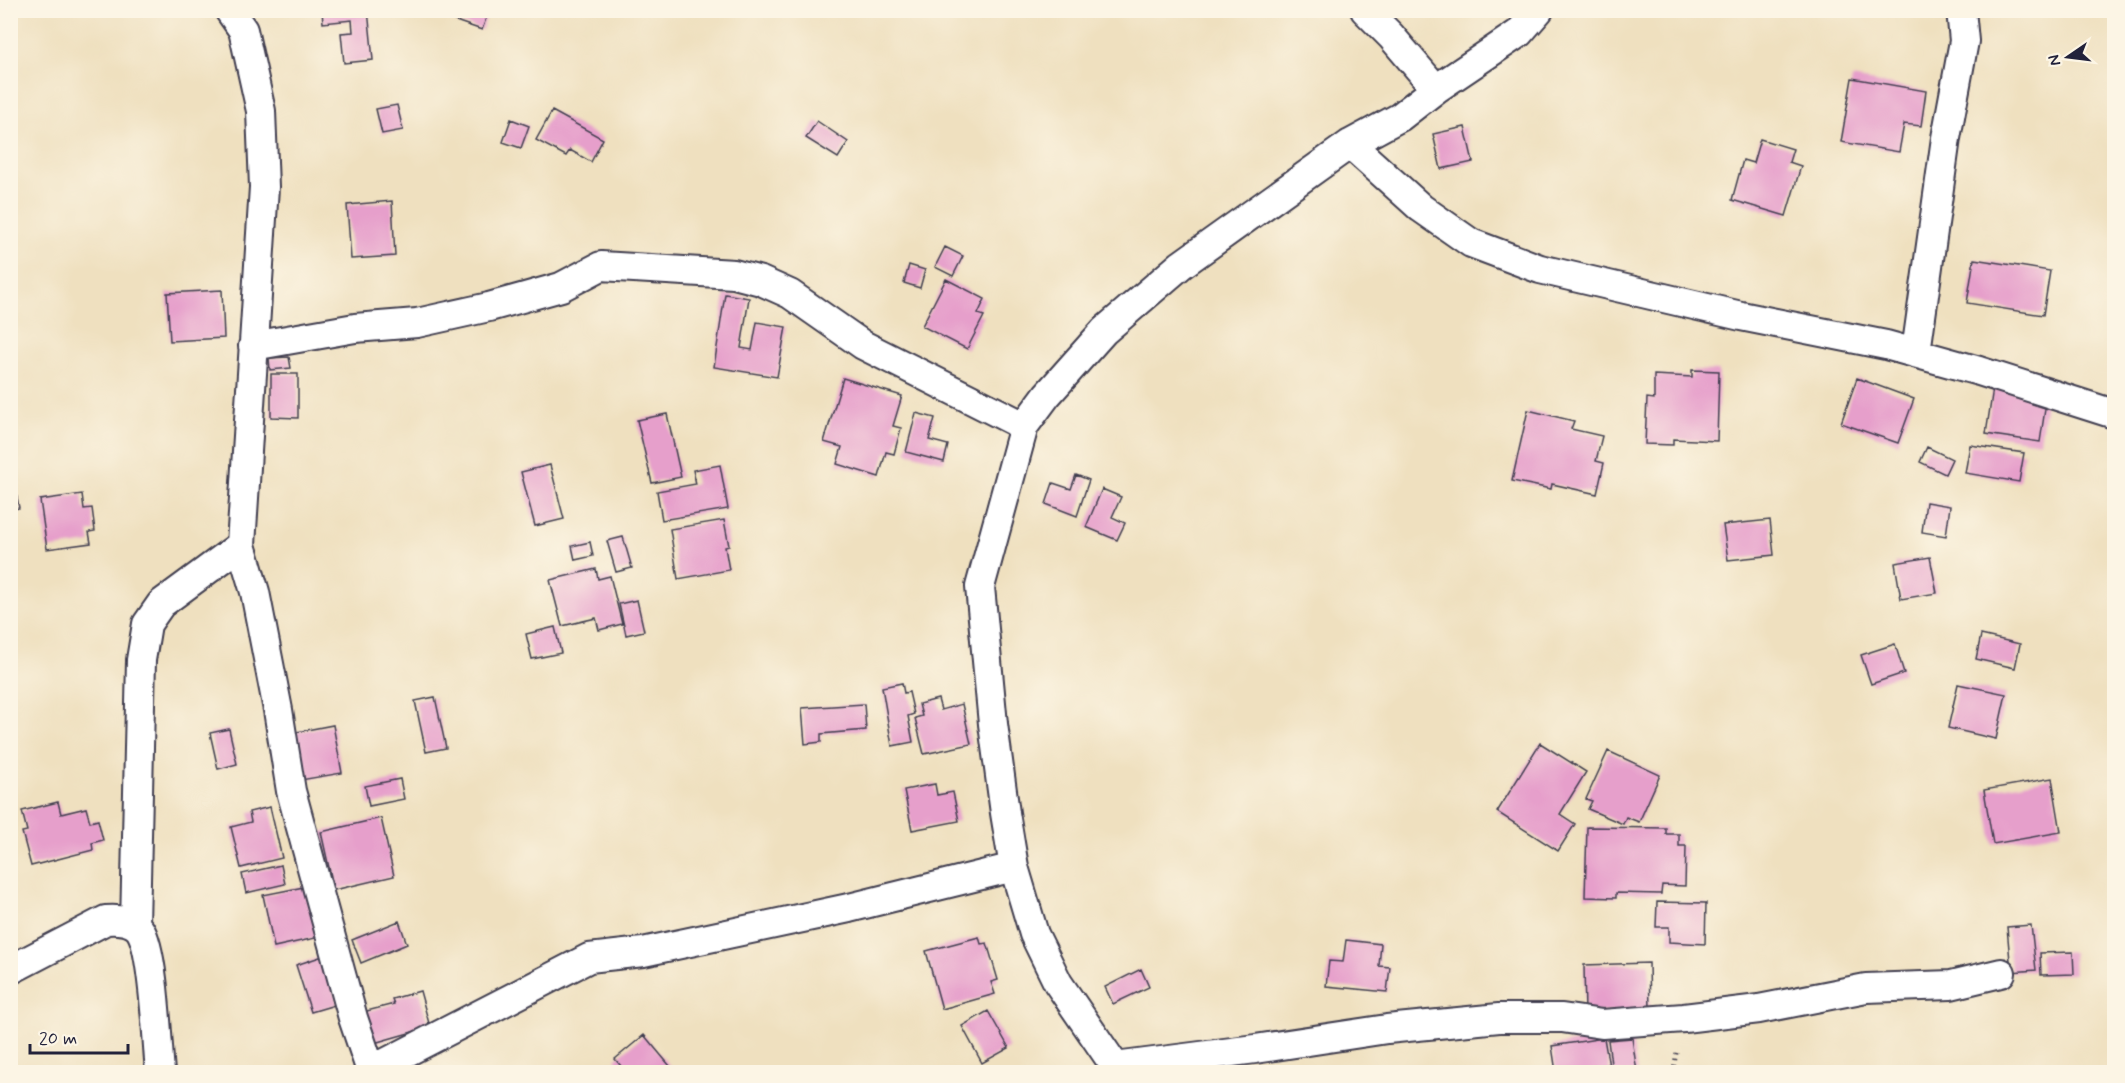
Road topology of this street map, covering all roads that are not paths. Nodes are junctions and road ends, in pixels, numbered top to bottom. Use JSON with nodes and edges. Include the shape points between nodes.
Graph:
{"nodes":[{"id":1,"x":229,"y":10,"type":"edge"},
{"id":2,"x":1365,"y":10,"type":"edge"},
{"id":3,"x":1539,"y":10,"type":"edge"},
{"id":4,"x":1962,"y":10,"type":"edge"},
{"id":5,"x":1436,"y":89,"type":"junction"},
{"id":6,"x":1350,"y":144,"type":"junction"},
{"id":7,"x":253,"y":346,"type":"junction"},
{"id":8,"x":1916,"y":352,"type":"junction"},
{"id":9,"x":2115,"y":414,"type":"edge"},
{"id":10,"x":1024,"y":426,"type":"junction"},
{"id":11,"x":241,"y":545,"type":"junction"},
{"id":12,"x":1014,"y":867,"type":"junction"},
{"id":13,"x":135,"y":925,"type":"junction"},
{"id":14,"x":10,"y":970,"type":"edge"},
{"id":15,"x":2001,"y":973,"type":"dead end"},
{"id":16,"x":1117,"y":1070,"type":"edge"},
{"id":17,"x":160,"y":1072,"type":"edge"},
{"id":18,"x":370,"y":1072,"type":"edge"}],
"edges":[{"from":1,"to":7,"type":"street","via":[[243,30],[261,111],[264,187]]},
{"from":2,"to":5,"type":"street"},
{"from":3,"to":5,"type":"street","via":[[1519,33]]},
{"from":4,"to":8,"type":"street","via":[[1964,40]]},
{"from":5,"to":6,"type":"street","via":[[1400,117]]},
{"from":6,"to":8,"type":"street","via":[[1421,208],[1471,243],[1540,269]]},
{"from":6,"to":10,"type":"street","via":[[1181,265],[1104,331]]},
{"from":7,"to":10,"type":"street","via":[[356,328],[417,323],[479,309],[561,287],[601,266],[734,274],[790,294],[863,345]]},
{"from":7,"to":11,"type":"street"},
{"from":8,"to":9,"type":"street"},
{"from":10,"to":12,"type":"street","via":[[980,587]]},
{"from":11,"to":13,"type":"street","via":[[161,604],[147,624],[141,660]]},
{"from":11,"to":18,"type":"street","via":[[255,592],[291,791]]},
{"from":12,"to":16,"type":"street","via":[[1034,934],[1058,983]]},
{"from":12,"to":18,"type":"street","via":[[849,908],[643,952],[589,958]]},
{"from":13,"to":14,"type":"street","via":[[106,920]]},
{"from":13,"to":17,"type":"street","via":[[144,938],[150,960]]},
{"from":15,"to":16,"type":"street","via":[[1951,985],[1866,988],[1769,1008],[1684,1018],[1602,1024],[1562,1018],[1499,1018],[1387,1029]]}]}
